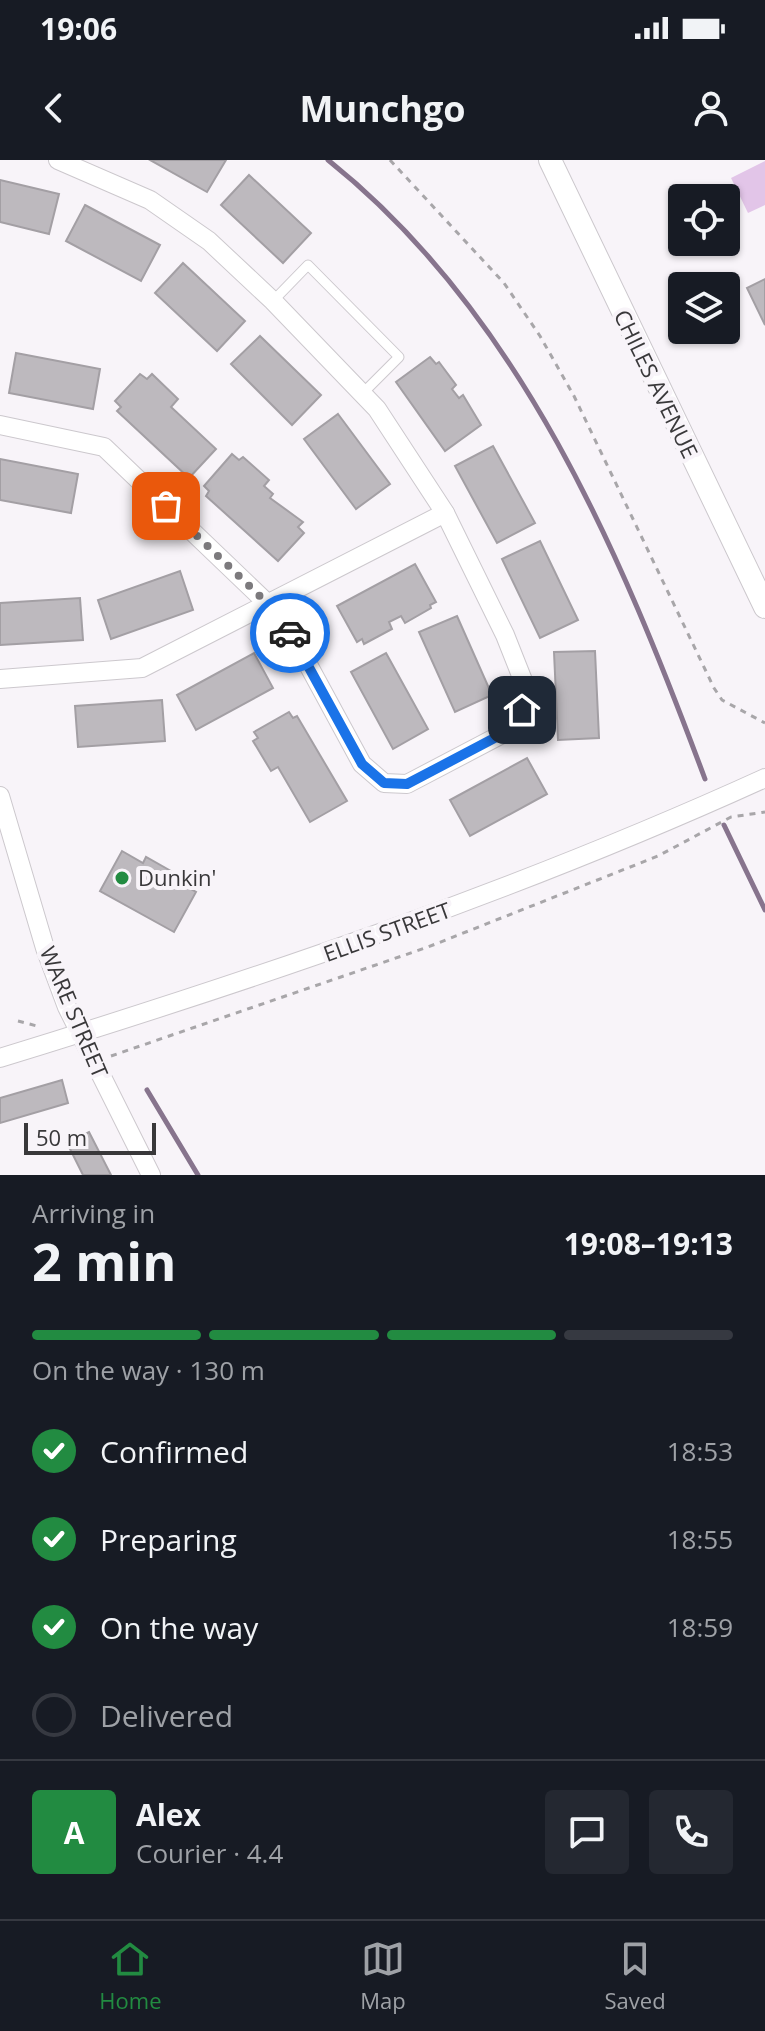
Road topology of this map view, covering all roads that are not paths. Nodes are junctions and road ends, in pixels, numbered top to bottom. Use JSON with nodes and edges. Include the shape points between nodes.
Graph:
{"nodes":[{"id":1,"x":58,"y":160,"type":"edge"},
{"id":2,"x":550,"y":160,"type":"edge"},
{"id":3,"x":273,"y":301,"type":"junction"},
{"id":4,"x":362,"y":394,"type":"junction"},
{"id":5,"x":0,"y":425,"type":"edge"},
{"id":6,"x":445,"y":513,"type":"junction"},
{"id":7,"x":268,"y":604,"type":"junction"},
{"id":8,"x":765,"y":607,"type":"edge"},
{"id":9,"x":0,"y":679,"type":"edge"},
{"id":10,"x":765,"y":778,"type":"edge"},
{"id":11,"x":0,"y":796,"type":"edge"},
{"id":12,"x":79,"y":1034,"type":"junction"},
{"id":13,"x":0,"y":1058,"type":"edge"},
{"id":14,"x":151,"y":1175,"type":"edge"}],
"edges":[{"from":1,"to":3,"type":"street","via":[[150,200],[209,241]]},
{"from":2,"to":8,"type":"street","name":"CHILES AVENUE"},
{"from":3,"to":4,"type":"street"},
{"from":3,"to":4,"type":"lane","via":[[308,265],[399,357]]},
{"from":4,"to":6,"type":"street"},
{"from":5,"to":7,"type":"street","via":[[104,447]]},
{"from":6,"to":7,"type":"street"},
{"from":6,"to":7,"type":"street","via":[[524,683],[522,710],[508,731],[407,784],[384,783],[362,764],[292,635]]},
{"from":7,"to":9,"type":"street","via":[[142,668]]},
{"from":10,"to":12,"type":"street","name":"ELLIS STREET","via":[[493,893]]},
{"from":11,"to":12,"type":"street","name":"WARE STREET","via":[[45,948]]},
{"from":12,"to":13,"type":"street","name":"ELLIS STREET"},
{"from":12,"to":14,"type":"street","name":"WARE STREET"}]}
